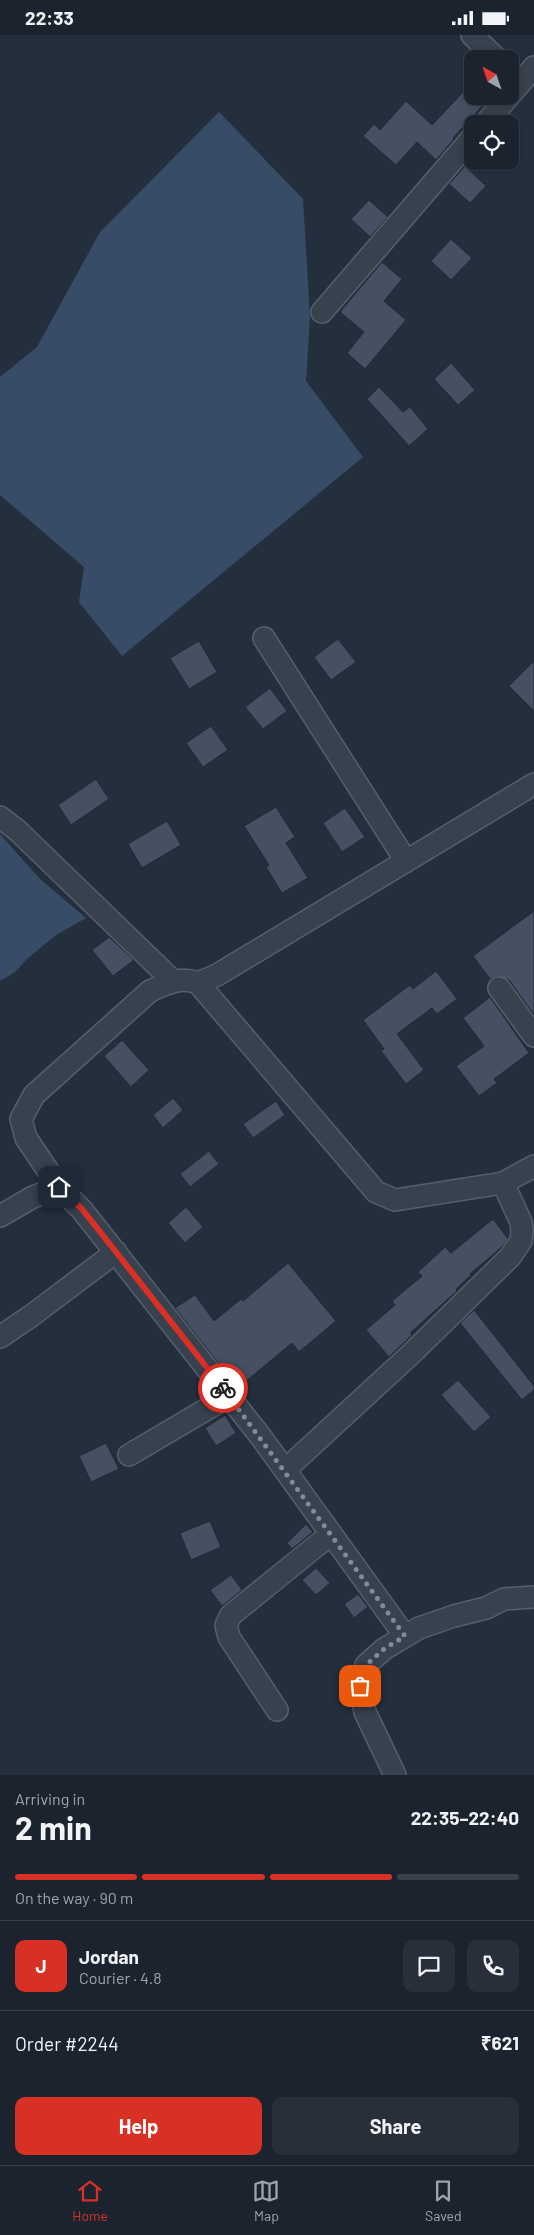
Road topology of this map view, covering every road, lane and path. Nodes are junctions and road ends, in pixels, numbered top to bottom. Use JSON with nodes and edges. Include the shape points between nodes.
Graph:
{"nodes":[{"id":1,"x":472,"y":35,"type":"edge"},
{"id":2,"x":488,"y":50,"type":"edge"},
{"id":3,"x":520,"y":84,"type":"edge"},
{"id":4,"x":493,"y":115,"type":"edge"},
{"id":5,"x":464,"y":148,"type":"edge"},
{"id":6,"x":322,"y":312,"type":"dead end"},
{"id":7,"x":264,"y":638,"type":"dead end"},
{"id":8,"x":534,"y":784,"type":"edge"},
{"id":9,"x":0,"y":817,"type":"edge"},
{"id":10,"x":406,"y":861,"type":"junction"},
{"id":11,"x":173,"y":981,"type":"junction"},
{"id":12,"x":198,"y":983,"type":"junction"},
{"id":13,"x":499,"y":988,"type":"dead end"},
{"id":14,"x":534,"y":1036,"type":"edge"},
{"id":15,"x":534,"y":1167,"type":"edge"},
{"id":16,"x":503,"y":1183,"type":"junction"},
{"id":17,"x":59,"y":1187,"type":"junction"},
{"id":18,"x":0,"y":1216,"type":"edge"},
{"id":19,"x":528,"y":1241,"type":"edge"},
{"id":20,"x":116,"y":1252,"type":"junction"},
{"id":21,"x":0,"y":1337,"type":"edge"},
{"id":22,"x":229,"y":1396,"type":"junction"},
{"id":23,"x":129,"y":1455,"type":"dead end"},
{"id":24,"x":285,"y":1470,"type":"junction"},
{"id":25,"x":331,"y":1534,"type":"junction"},
{"id":26,"x":534,"y":1597,"type":"edge"},
{"id":27,"x":405,"y":1636,"type":"junction"},
{"id":28,"x":277,"y":1710,"type":"dead end"},
{"id":29,"x":395,"y":1775,"type":"edge"}],
"edges":[{"from":1,"to":2,"type":"street"},
{"from":3,"to":4,"type":"street"},
{"from":5,"to":6,"type":"street"},
{"from":7,"to":10,"type":"street"},
{"from":8,"to":10,"type":"street"},
{"from":9,"to":11,"type":"street"},
{"from":10,"to":12,"type":"street","via":[[217,975]]},
{"from":11,"to":12,"type":"street","via":[[186,979]]},
{"from":11,"to":17,"type":"street","via":[[150,991],[34,1095],[21,1119],[26,1138]]},
{"from":12,"to":16,"type":"street","via":[[376,1192],[395,1199]]},
{"from":13,"to":14,"type":"street"},
{"from":15,"to":16,"type":"street"},
{"from":16,"to":19,"type":"street"},
{"from":17,"to":18,"type":"street"},
{"from":17,"to":20,"type":"street","via":[[82,1209]]},
{"from":19,"to":24,"type":"street"},
{"from":20,"to":21,"type":"street"},
{"from":20,"to":22,"type":"street"},
{"from":22,"to":23,"type":"street"},
{"from":22,"to":24,"type":"street"},
{"from":24,"to":25,"type":"street"},
{"from":25,"to":27,"type":"street"},
{"from":25,"to":28,"type":"street","via":[[232,1615],[226,1625],[229,1637]]},
{"from":26,"to":27,"type":"street","via":[[504,1599],[486,1608],[419,1628]]},
{"from":27,"to":29,"type":"street","via":[[366,1665],[360,1686],[364,1712]]}]}
